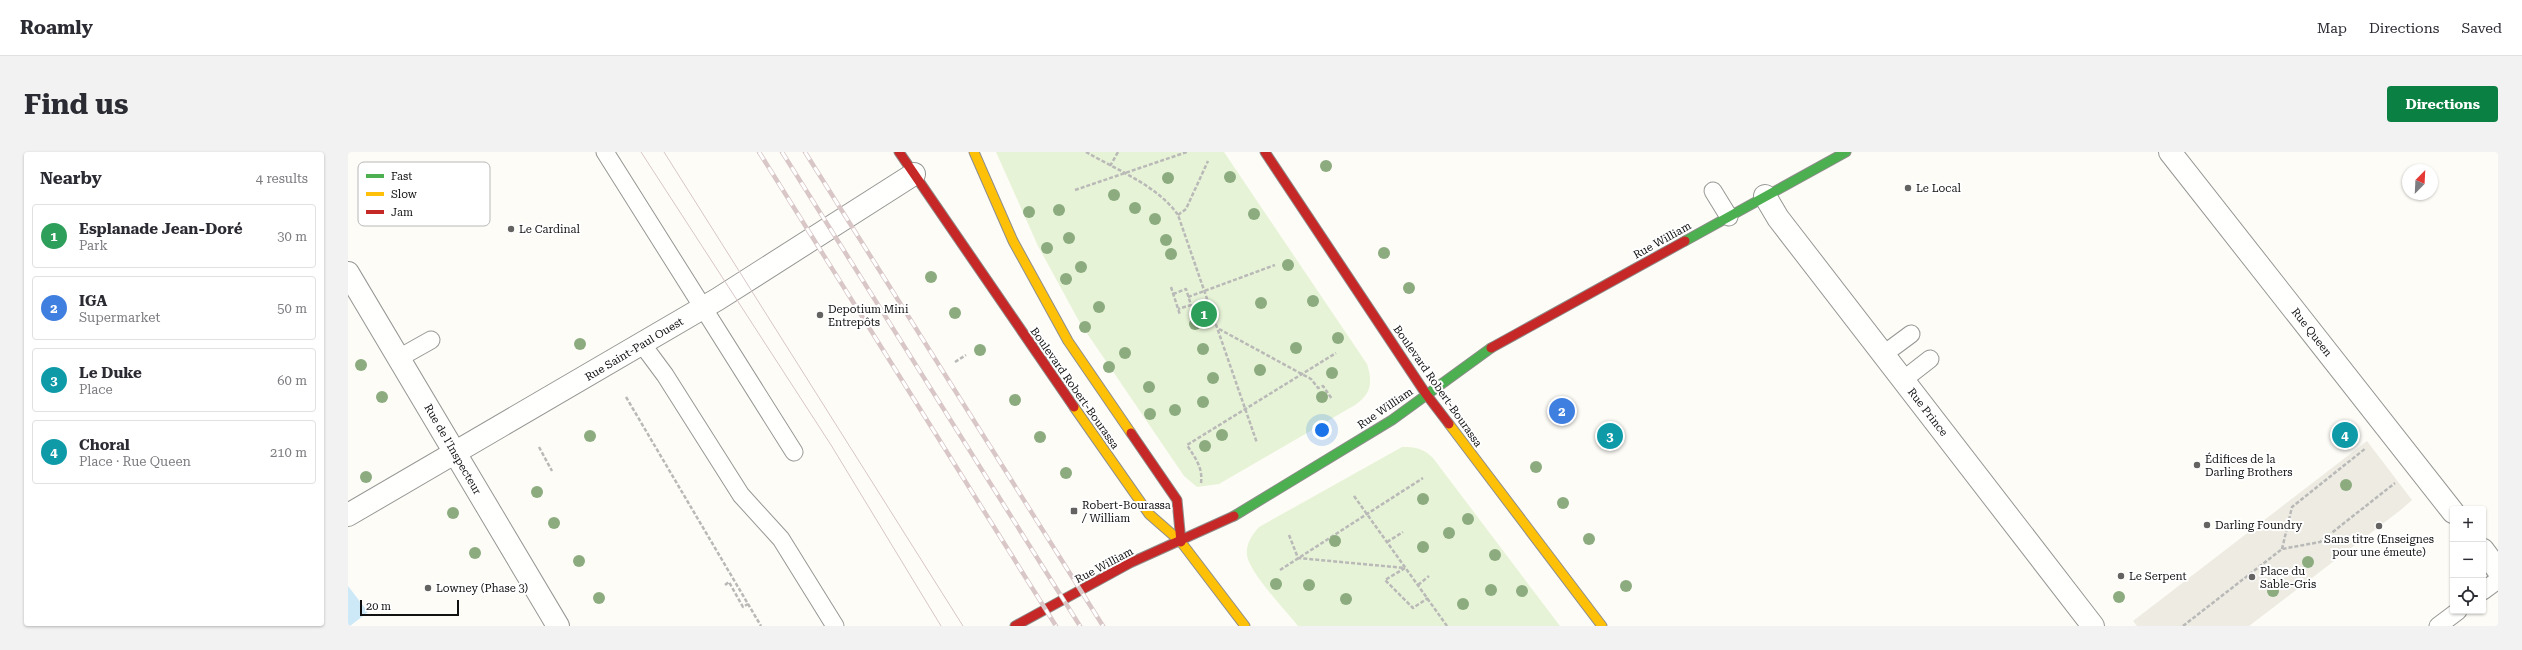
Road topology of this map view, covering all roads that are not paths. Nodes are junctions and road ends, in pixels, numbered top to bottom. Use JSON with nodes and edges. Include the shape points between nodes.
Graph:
{"nodes":[{"id":1,"x":606,"y":152,"type":"edge"},
{"id":2,"x":900,"y":152,"type":"edge"},
{"id":3,"x":974,"y":152,"type":"edge"},
{"id":4,"x":1265,"y":152,"type":"edge"},
{"id":5,"x":1846,"y":152,"type":"edge"},
{"id":6,"x":2170,"y":152,"type":"edge"},
{"id":7,"x":914,"y":174,"type":"junction"},
{"id":8,"x":1714,"y":191,"type":"dead end"},
{"id":9,"x":1765,"y":196,"type":"junction"},
{"id":10,"x":1728,"y":217,"type":"junction"},
{"id":11,"x":348,"y":273,"type":"edge"},
{"id":12,"x":703,"y":307,"type":"junction"},
{"id":13,"x":1911,"y":334,"type":"dead end"},
{"id":14,"x":432,"y":340,"type":"dead end"},
{"id":15,"x":642,"y":344,"type":"junction"},
{"id":16,"x":1884,"y":354,"type":"junction"},
{"id":17,"x":399,"y":358,"type":"junction"},
{"id":18,"x":1930,"y":359,"type":"dead end"},
{"id":19,"x":1903,"y":380,"type":"junction"},
{"id":20,"x":1426,"y":394,"type":"junction"},
{"id":21,"x":456,"y":452,"type":"junction"},
{"id":22,"x":794,"y":452,"type":"dead end"},
{"id":23,"x":2450,"y":508,"type":"edge"},
{"id":24,"x":348,"y":515,"type":"edge"},
{"id":25,"x":1181,"y":542,"type":"junction"},
{"id":26,"x":2486,"y":554,"type":"edge"},
{"id":27,"x":2498,"y":570,"type":"edge"},
{"id":28,"x":2498,"y":580,"type":"edge"},
{"id":29,"x":2486,"y":589,"type":"edge"},
{"id":30,"x":2454,"y":614,"type":"edge"},
{"id":31,"x":558,"y":626,"type":"edge"},
{"id":32,"x":835,"y":626,"type":"edge"},
{"id":33,"x":1015,"y":626,"type":"edge"},
{"id":34,"x":1245,"y":626,"type":"edge"},
{"id":35,"x":1602,"y":626,"type":"edge"},
{"id":36,"x":2093,"y":626,"type":"edge"},
{"id":37,"x":2438,"y":626,"type":"edge"}],
"edges":[{"from":1,"to":12,"type":"lane"},
{"from":2,"to":7,"type":"main road","name":"Boulevard Robert-Bourassa"},
{"from":3,"to":25,"type":"main road","via":[[1013,241],[1065,335],[1087,371],[1177,500]]},
{"from":4,"to":20,"type":"main road","name":"Boulevard Robert-Bourassa"},
{"from":5,"to":9,"type":"main road","name":"Rue William"},
{"from":6,"to":23,"type":"street","name":"Rue Queen"},
{"from":7,"to":12,"type":"street","name":"Rue Saint-Paul Ouest"},
{"from":7,"to":25,"type":"main road","name":"Boulevard Robert-Bourassa","via":[[1149,514]]},
{"from":8,"to":10,"type":"lane"},
{"from":9,"to":10,"type":"main road","name":"Rue William"},
{"from":9,"to":16,"type":"street","name":"Rue Prince","via":[[1778,218]]},
{"from":10,"to":20,"type":"main road","name":"Rue William","via":[[1479,355]]},
{"from":11,"to":17,"type":"street","name":"Rue de l'Inspecteur"},
{"from":12,"to":15,"type":"street","name":"Rue Saint-Paul Ouest"},
{"from":12,"to":22,"type":"lane"},
{"from":13,"to":16,"type":"lane"},
{"from":14,"to":17,"type":"lane"},
{"from":15,"to":21,"type":"street","name":"Rue Saint-Paul Ouest"},
{"from":15,"to":32,"type":"lane","via":[[665,375],[741,495],[781,539]]},
{"from":16,"to":19,"type":"street","name":"Rue Prince"},
{"from":17,"to":21,"type":"street","name":"Rue de l'Inspecteur"},
{"from":18,"to":19,"type":"lane"},
{"from":19,"to":36,"type":"street","name":"Rue Prince"},
{"from":20,"to":25,"type":"main road","name":"Rue William","via":[[1392,420],[1239,513]]},
{"from":20,"to":35,"type":"main road","name":"Boulevard Robert-Bourassa"},
{"from":21,"to":24,"type":"street","name":"Rue Saint-Paul Ouest"},
{"from":21,"to":31,"type":"street","name":"Rue de l'Inspecteur"},
{"from":25,"to":33,"type":"main road","name":"Rue William","via":[[1130,563]]},
{"from":25,"to":34,"type":"main road","name":"Boulevard Robert-Bourassa"},
{"from":26,"to":27,"type":"street"},
{"from":28,"to":29,"type":"lane"},
{"from":30,"to":37,"type":"lane"}]}
